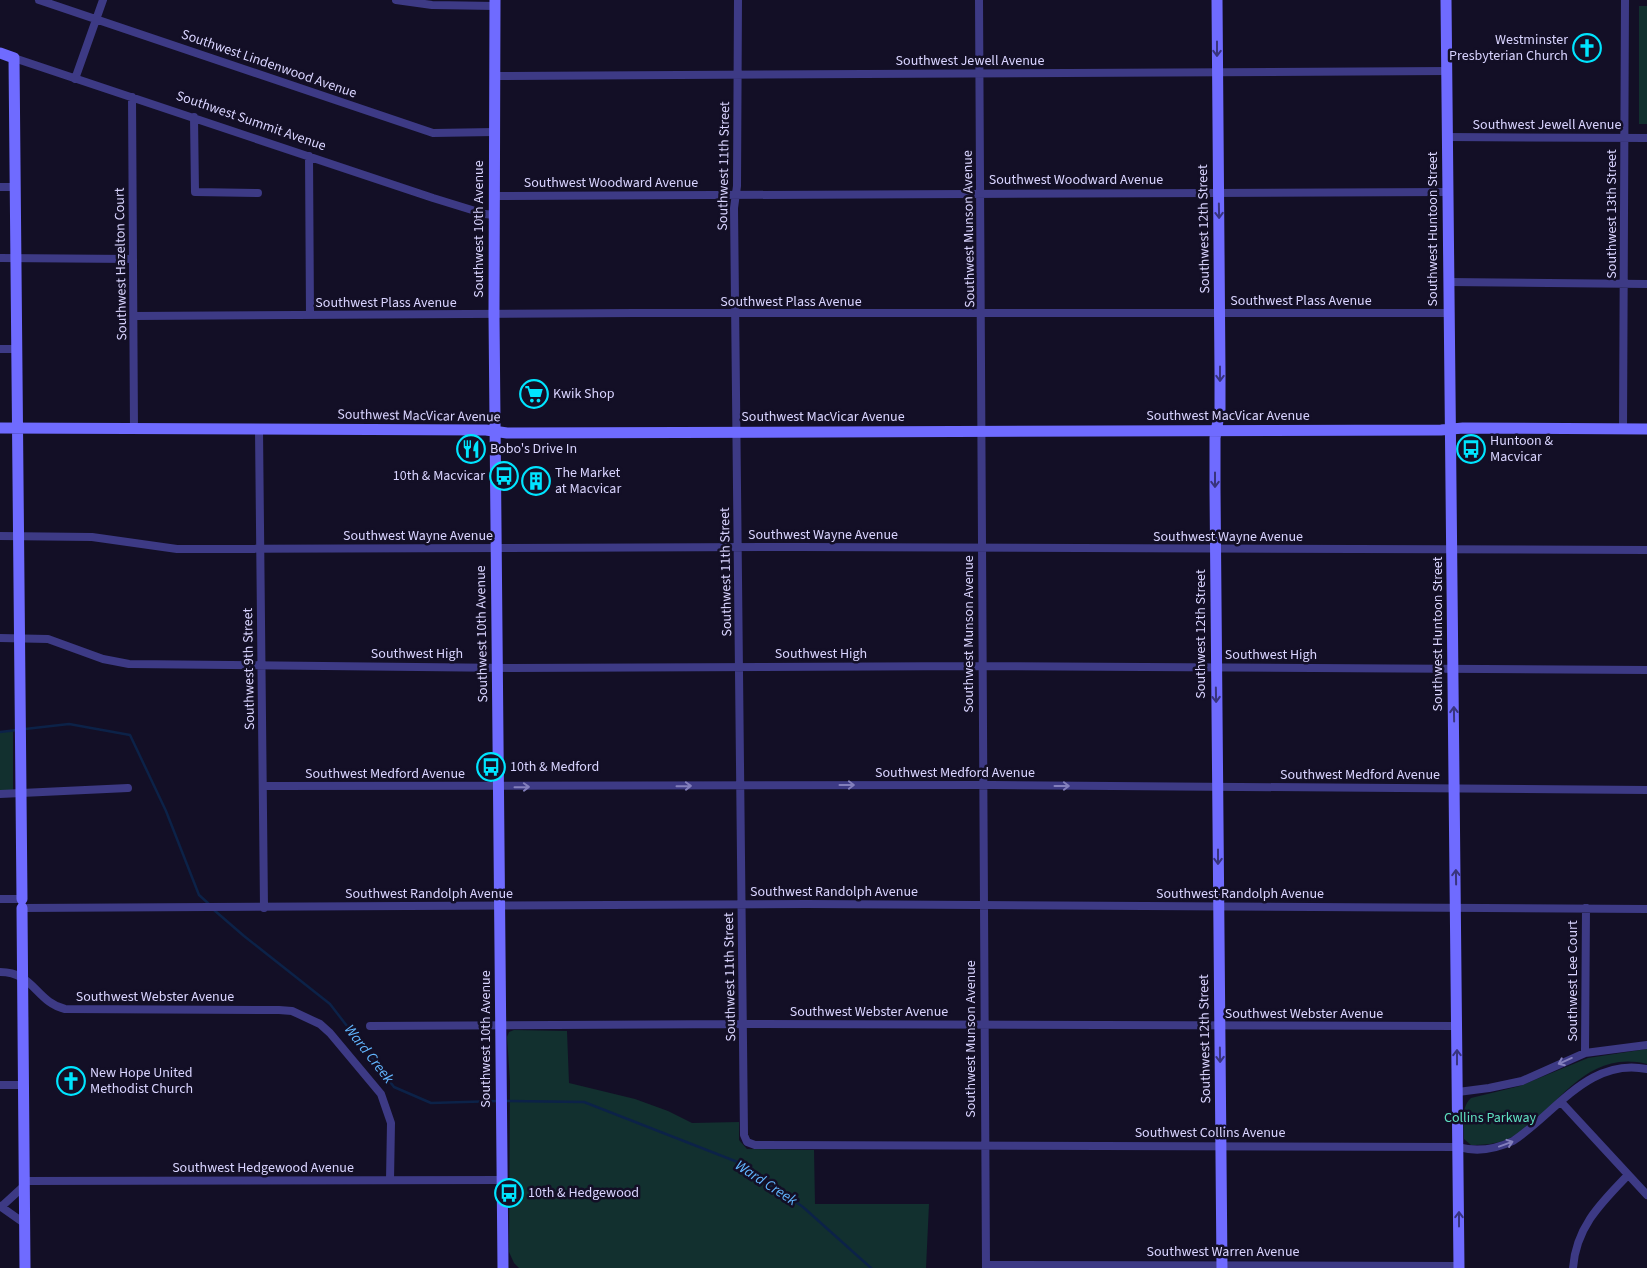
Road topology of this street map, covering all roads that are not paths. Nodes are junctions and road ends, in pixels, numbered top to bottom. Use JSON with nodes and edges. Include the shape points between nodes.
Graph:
{"nodes":[{"id":1,"x":39,"y":0,"type":"edge"},
{"id":2,"x":103,"y":0,"type":"edge"},
{"id":3,"x":396,"y":0,"type":"edge"},
{"id":4,"x":738,"y":0,"type":"edge"},
{"id":5,"x":979,"y":0,"type":"edge"},
{"id":6,"x":1217,"y":0,"type":"edge"},
{"id":7,"x":1446,"y":0,"type":"edge"},
{"id":8,"x":1625,"y":0,"type":"edge"},
{"id":9,"x":495,"y":3,"type":"edge"},
{"id":10,"x":96,"y":20,"type":"junction"},
{"id":11,"x":0,"y":53,"type":"edge"},
{"id":12,"x":14,"y":58,"type":"junction"},
{"id":13,"x":1447,"y":71,"type":"junction"},
{"id":14,"x":1217,"y":72,"type":"junction"},
{"id":15,"x":979,"y":73,"type":"junction"},
{"id":16,"x":738,"y":74,"type":"junction"},
{"id":17,"x":494,"y":76,"type":"junction"},
{"id":18,"x":75,"y":79,"type":"junction"},
{"id":19,"x":132,"y":97,"type":"junction"},
{"id":20,"x":194,"y":117,"type":"junction"},
{"id":21,"x":494,"y":132,"type":"junction"},
{"id":22,"x":1447,"y":137,"type":"junction"},
{"id":23,"x":1625,"y":138,"type":"junction"},
{"id":24,"x":1647,"y":138,"type":"edge"},
{"id":25,"x":309,"y":156,"type":"junction"},
{"id":26,"x":0,"y":187,"type":"edge"},
{"id":27,"x":16,"y":187,"type":"junction"},
{"id":28,"x":981,"y":192,"type":"junction"},
{"id":29,"x":1219,"y":192,"type":"junction"},
{"id":30,"x":1448,"y":192,"type":"junction"},
{"id":31,"x":258,"y":193,"type":"dead end"},
{"id":32,"x":736,"y":195,"type":"junction"},
{"id":33,"x":494,"y":196,"type":"junction"},
{"id":34,"x":494,"y":215,"type":"junction"},
{"id":35,"x":0,"y":258,"type":"edge"},
{"id":36,"x":16,"y":258,"type":"junction"},
{"id":37,"x":133,"y":259,"type":"junction"},
{"id":38,"x":1448,"y":282,"type":"junction"},
{"id":39,"x":1625,"y":283,"type":"junction"},
{"id":40,"x":1647,"y":284,"type":"edge"},
{"id":41,"x":982,"y":313,"type":"junction"},
{"id":42,"x":1220,"y":313,"type":"junction"},
{"id":43,"x":1449,"y":313,"type":"junction"},
{"id":44,"x":736,"y":314,"type":"junction"},
{"id":45,"x":494,"y":315,"type":"junction"},
{"id":46,"x":134,"y":316,"type":"junction"},
{"id":47,"x":310,"y":316,"type":"junction"},
{"id":48,"x":0,"y":349,"type":"edge"},
{"id":49,"x":17,"y":349,"type":"junction"},
{"id":50,"x":0,"y":428,"type":"edge"},
{"id":51,"x":18,"y":428,"type":"junction"},
{"id":52,"x":1450,"y":429,"type":"junction"},
{"id":53,"x":1623,"y":429,"type":"junction"},
{"id":54,"x":1647,"y":429,"type":"edge"},
{"id":55,"x":134,"y":430,"type":"junction"},
{"id":56,"x":259,"y":430,"type":"junction"},
{"id":57,"x":1216,"y":431,"type":"junction"},
{"id":58,"x":495,"y":432,"type":"junction"},
{"id":59,"x":737,"y":432,"type":"junction"},
{"id":60,"x":983,"y":432,"type":"junction"},
{"id":61,"x":0,"y":536,"type":"edge"},
{"id":62,"x":18,"y":536,"type":"junction"},
{"id":63,"x":739,"y":547,"type":"junction"},
{"id":64,"x":261,"y":549,"type":"junction"},
{"id":65,"x":496,"y":549,"type":"junction"},
{"id":66,"x":981,"y":549,"type":"junction"},
{"id":67,"x":1215,"y":549,"type":"junction"},
{"id":68,"x":1452,"y":550,"type":"junction"},
{"id":69,"x":1647,"y":550,"type":"edge"},
{"id":70,"x":20,"y":637,"type":"junction"},
{"id":71,"x":0,"y":638,"type":"edge"},
{"id":72,"x":262,"y":666,"type":"junction"},
{"id":73,"x":982,"y":666,"type":"junction"},
{"id":74,"x":498,"y":667,"type":"junction"},
{"id":75,"x":740,"y":667,"type":"junction"},
{"id":76,"x":1216,"y":667,"type":"junction"},
{"id":77,"x":1453,"y":668,"type":"junction"},
{"id":78,"x":1647,"y":670,"type":"edge"},
{"id":79,"x":741,"y":785,"type":"junction"},
{"id":80,"x":983,"y":785,"type":"junction"},
{"id":81,"x":263,"y":786,"type":"junction"},
{"id":82,"x":499,"y":786,"type":"junction"},
{"id":83,"x":1217,"y":787,"type":"junction"},
{"id":84,"x":128,"y":788,"type":"dead end"},
{"id":85,"x":1454,"y":788,"type":"junction"},
{"id":86,"x":1647,"y":790,"type":"edge"},
{"id":87,"x":0,"y":794,"type":"edge"},
{"id":88,"x":21,"y":794,"type":"junction"},
{"id":89,"x":0,"y":899,"type":"edge"},
{"id":90,"x":22,"y":903,"type":"junction"},
{"id":91,"x":742,"y":905,"type":"junction"},
{"id":92,"x":983,"y":905,"type":"junction"},
{"id":93,"x":1218,"y":906,"type":"junction"},
{"id":94,"x":500,"y":907,"type":"junction"},
{"id":95,"x":1456,"y":907,"type":"junction"},
{"id":96,"x":264,"y":908,"type":"junction"},
{"id":97,"x":1586,"y":908,"type":"junction"},
{"id":98,"x":1647,"y":909,"type":"edge"},
{"id":99,"x":0,"y":972,"type":"edge"},
{"id":100,"x":23,"y":978,"type":"junction"},
{"id":101,"x":743,"y":1024,"type":"junction"},
{"id":102,"x":983,"y":1024,"type":"junction"},
{"id":103,"x":370,"y":1026,"type":"dead end"},
{"id":104,"x":502,"y":1026,"type":"junction"},
{"id":105,"x":1457,"y":1026,"type":"junction"},
{"id":106,"x":1219,"y":1027,"type":"junction"},
{"id":107,"x":1647,"y":1045,"type":"edge"},
{"id":108,"x":1585,"y":1053,"type":"junction"},
{"id":109,"x":1647,"y":1069,"type":"edge"},
{"id":110,"x":0,"y":1085,"type":"edge"},
{"id":111,"x":24,"y":1085,"type":"junction"},
{"id":112,"x":1458,"y":1092,"type":"junction"},
{"id":113,"x":1561,"y":1102,"type":"junction"},
{"id":114,"x":748,"y":1142,"type":"joint"},
{"id":115,"x":984,"y":1144,"type":"junction"},
{"id":116,"x":1221,"y":1146,"type":"junction"},
{"id":117,"x":1458,"y":1147,"type":"junction"},
{"id":118,"x":1628,"y":1175,"type":"junction"},
{"id":119,"x":390,"y":1180,"type":"junction"},
{"id":120,"x":502,"y":1180,"type":"junction"},
{"id":121,"x":25,"y":1183,"type":"junction"},
{"id":122,"x":1647,"y":1195,"type":"edge"},
{"id":123,"x":1,"y":1206,"type":"edge"},
{"id":124,"x":24,"y":1223,"type":"junction"},
{"id":125,"x":986,"y":1266,"type":"edge"},
{"id":126,"x":1222,"y":1266,"type":"edge"},
{"id":127,"x":1459,"y":1267,"type":"edge"},
{"id":128,"x":25,"y":1268,"type":"edge"},
{"id":129,"x":503,"y":1268,"type":"edge"},
{"id":130,"x":1572,"y":1268,"type":"edge"}],
"edges":[{"from":1,"to":10,"type":"street","name":"Southwest Lindenwood Avenue"},
{"from":2,"to":10,"type":"street"},
{"from":3,"to":9,"type":"street","via":[[432,6]]},
{"from":4,"to":16,"type":"street","name":"Southwest 11th Street"},
{"from":5,"to":15,"type":"street","name":"Southwest Munson Avenue"},
{"from":6,"to":14,"type":"main road","name":"Southwest 12th Street","one_way":true},
{"from":7,"to":13,"type":"main road","name":"Southwest Huntoon Street"},
{"from":8,"to":23,"type":"street","name":"Southwest 13th Street"},
{"from":9,"to":17,"type":"main road","name":"Southwest 10th Avenue"},
{"from":10,"to":18,"type":"street"},
{"from":10,"to":21,"type":"street","name":"Southwest Lindenwood Avenue","via":[[433,132]]},
{"from":11,"to":12,"type":"main road","name":"Southwest Summit Avenue"},
{"from":12,"to":18,"type":"street","name":"Southwest Summit Avenue"},
{"from":12,"to":27,"type":"main road"},
{"from":13,"to":14,"type":"street","name":"Southwest Jewell Avenue"},
{"from":13,"to":22,"type":"main road","name":"Southwest Huntoon Street"},
{"from":14,"to":15,"type":"street","name":"Southwest Jewell Avenue"},
{"from":14,"to":29,"type":"main road","name":"Southwest 12th Street"},
{"from":15,"to":16,"type":"street","name":"Southwest Jewell Avenue"},
{"from":15,"to":28,"type":"street","name":"Southwest Munson Avenue"},
{"from":16,"to":17,"type":"street","name":"Southwest Jewell Avenue"},
{"from":16,"to":32,"type":"street","name":"Southwest 11th Street"},
{"from":17,"to":21,"type":"main road","name":"Southwest 10th Avenue"},
{"from":18,"to":19,"type":"street","name":"Southwest Summit Avenue"},
{"from":19,"to":20,"type":"street","name":"Southwest Summit Avenue"},
{"from":19,"to":37,"type":"street","name":"Southwest Hazelton Court"},
{"from":20,"to":25,"type":"street","name":"Southwest Summit Avenue"},
{"from":20,"to":31,"type":"street","via":[[195,192]]},
{"from":21,"to":33,"type":"main road","name":"Southwest 10th Avenue"},
{"from":22,"to":23,"type":"street","name":"Southwest Jewell Avenue"},
{"from":22,"to":30,"type":"main road","name":"Southwest Huntoon Street"},
{"from":23,"to":24,"type":"street","name":"Southwest Jewell Avenue"},
{"from":23,"to":39,"type":"street","name":"Southwest 13th Street"},
{"from":25,"to":34,"type":"street","name":"Southwest Summit Avenue"},
{"from":25,"to":47,"type":"street"},
{"from":26,"to":27,"type":"street"},
{"from":27,"to":36,"type":"main road"},
{"from":28,"to":29,"type":"street","name":"Southwest Woodward Avenue"},
{"from":28,"to":32,"type":"street","name":"Southwest Woodward Avenue"},
{"from":28,"to":41,"type":"street","name":"Southwest Munson Avenue"},
{"from":29,"to":30,"type":"street","name":"Southwest Woodward Avenue"},
{"from":29,"to":42,"type":"main road","name":"Southwest 12th Street","one_way":true},
{"from":30,"to":38,"type":"main road","name":"Southwest Huntoon Street"},
{"from":32,"to":33,"type":"street","name":"Southwest Woodward Avenue"},
{"from":32,"to":44,"type":"street","name":"Southwest 11th Street"},
{"from":33,"to":34,"type":"main road","name":"Southwest 10th Avenue"},
{"from":34,"to":45,"type":"main road","name":"Southwest 10th Avenue"},
{"from":35,"to":36,"type":"street"},
{"from":36,"to":37,"type":"street"},
{"from":36,"to":49,"type":"main road"},
{"from":37,"to":46,"type":"street","name":"Southwest Hazelton Court"},
{"from":38,"to":39,"type":"street"},
{"from":38,"to":43,"type":"main road","name":"Southwest Huntoon Street"},
{"from":39,"to":40,"type":"street"},
{"from":39,"to":53,"type":"street","name":"Southwest 13th Street"},
{"from":41,"to":42,"type":"street","name":"Southwest Plass Avenue"},
{"from":41,"to":44,"type":"street","name":"Southwest Plass Avenue"},
{"from":41,"to":60,"type":"street","name":"Southwest Munson Avenue"},
{"from":42,"to":43,"type":"street","name":"Southwest Plass Avenue"},
{"from":42,"to":57,"type":"main road","name":"Southwest 12th Street","one_way":true,"via":[[1220,409]]},
{"from":43,"to":52,"type":"main road","name":"Southwest Huntoon Street"},
{"from":44,"to":45,"type":"street","name":"Southwest Plass Avenue"},
{"from":44,"to":59,"type":"street","name":"Southwest 11th Street"},
{"from":45,"to":47,"type":"street","name":"Southwest Plass Avenue"},
{"from":45,"to":58,"type":"main road","name":"Southwest 10th Avenue"},
{"from":46,"to":47,"type":"street","name":"Southwest Plass Avenue"},
{"from":46,"to":55,"type":"street","name":"Southwest Hazelton Court"},
{"from":48,"to":49,"type":"street"},
{"from":49,"to":51,"type":"main road"},
{"from":50,"to":51,"type":"main road","name":"Southwest MacVicar Avenue"},
{"from":51,"to":55,"type":"main road","name":"Southwest MacVicar Avenue"},
{"from":51,"to":62,"type":"main road"},
{"from":52,"to":53,"type":"main road","name":"Southwest MacVicar Avenue"},
{"from":52,"to":57,"type":"main road","name":"Southwest MacVicar Avenue"},
{"from":52,"to":68,"type":"main road","name":"Southwest Huntoon Street"},
{"from":53,"to":54,"type":"main road","name":"Southwest MacVicar Avenue"},
{"from":55,"to":56,"type":"main road","name":"Southwest MacVicar Avenue"},
{"from":56,"to":58,"type":"main road","name":"Southwest MacVicar Avenue"},
{"from":56,"to":64,"type":"street","name":"Southwest 9th Street"},
{"from":57,"to":60,"type":"main road","name":"Southwest MacVicar Avenue"},
{"from":57,"to":67,"type":"main road","name":"Southwest 12th Street","one_way":true},
{"from":58,"to":59,"type":"main road","name":"Southwest MacVicar Avenue"},
{"from":58,"to":65,"type":"main road","name":"Southwest 10th Avenue"},
{"from":59,"to":60,"type":"main road","name":"Southwest MacVicar Avenue"},
{"from":59,"to":63,"type":"street","name":"Southwest 11th Street"},
{"from":60,"to":66,"type":"street","name":"Southwest Munson Avenue"},
{"from":61,"to":62,"type":"street","name":"Southwest Wayne Avenue"},
{"from":62,"to":64,"type":"street","name":"Southwest Wayne Avenue","via":[[99,538],[177,549]]},
{"from":62,"to":70,"type":"main road"},
{"from":63,"to":65,"type":"street","name":"Southwest Wayne Avenue"},
{"from":63,"to":66,"type":"street","name":"Southwest Wayne Avenue"},
{"from":63,"to":75,"type":"street","name":"Southwest 11th Street"},
{"from":64,"to":65,"type":"street","name":"Southwest Wayne Avenue"},
{"from":64,"to":72,"type":"street","name":"Southwest 9th Street"},
{"from":65,"to":74,"type":"main road","name":"Southwest 10th Avenue"},
{"from":66,"to":67,"type":"street","name":"Southwest Wayne Avenue"},
{"from":66,"to":73,"type":"street","name":"Southwest Munson Avenue"},
{"from":67,"to":68,"type":"street","name":"Southwest Wayne Avenue"},
{"from":67,"to":76,"type":"main road","name":"Southwest 12th Street"},
{"from":68,"to":69,"type":"street","name":"Southwest Wayne Avenue"},
{"from":68,"to":77,"type":"main road","name":"Southwest Huntoon Street"},
{"from":70,"to":71,"type":"street","name":"Southwest High"},
{"from":70,"to":72,"type":"street","name":"Southwest High","via":[[48,639],[103,659],[129,664]]},
{"from":70,"to":88,"type":"main road"},
{"from":72,"to":74,"type":"street","name":"Southwest High"},
{"from":72,"to":81,"type":"street","name":"Southwest 9th Street"},
{"from":73,"to":75,"type":"street","name":"Southwest High"},
{"from":73,"to":76,"type":"street","name":"Southwest High"},
{"from":73,"to":80,"type":"street","name":"Southwest Munson Avenue"},
{"from":74,"to":75,"type":"street","name":"Southwest High"},
{"from":74,"to":82,"type":"main road","name":"Southwest 10th Avenue"},
{"from":75,"to":79,"type":"street","name":"Southwest 11th Street"},
{"from":76,"to":77,"type":"street","name":"Southwest High"},
{"from":76,"to":83,"type":"main road","name":"Southwest 12th Street","one_way":true},
{"from":77,"to":78,"type":"street","name":"Southwest High"},
{"from":85,"to":77,"type":"main road","name":"Southwest Huntoon Street","one_way":true},
{"from":79,"to":80,"type":"street","name":"Southwest Medford Avenue","one_way":true},
{"from":82,"to":79,"type":"street","name":"Southwest Medford Avenue","one_way":true},
{"from":79,"to":91,"type":"street","name":"Southwest 11th Street"},
{"from":80,"to":83,"type":"street","name":"Southwest Medford Avenue","one_way":true},
{"from":80,"to":92,"type":"street","name":"Southwest Munson Avenue"},
{"from":81,"to":82,"type":"street","name":"Southwest Medford Avenue"},
{"from":81,"to":96,"type":"street","name":"Southwest 9th Street"},
{"from":82,"to":94,"type":"main road","name":"Southwest 10th Avenue"},
{"from":83,"to":85,"type":"street","name":"Southwest Medford Avenue"},
{"from":83,"to":93,"type":"main road","name":"Southwest 12th Street","one_way":true},
{"from":84,"to":88,"type":"street"},
{"from":85,"to":86,"type":"street","name":"Southwest Medford Avenue"},
{"from":95,"to":85,"type":"main road","name":"Southwest Huntoon Street","one_way":true},
{"from":87,"to":88,"type":"street"},
{"from":88,"to":90,"type":"main road"},
{"from":89,"to":90,"type":"street","name":"Southwest Randolph Avenue"},
{"from":90,"to":96,"type":"street","name":"Southwest Randolph Avenue"},
{"from":90,"to":100,"type":"main road"},
{"from":91,"to":92,"type":"street","name":"Southwest Randolph Avenue"},
{"from":91,"to":94,"type":"street","name":"Southwest Randolph Avenue"},
{"from":91,"to":101,"type":"street","name":"Southwest 11th Street"},
{"from":92,"to":93,"type":"street","name":"Southwest Randolph Avenue"},
{"from":92,"to":102,"type":"street","name":"Southwest Munson Avenue"},
{"from":93,"to":95,"type":"street","name":"Southwest Randolph Avenue"},
{"from":93,"to":106,"type":"main road","name":"Southwest 12th Street"},
{"from":94,"to":96,"type":"street","name":"Southwest Randolph Avenue"},
{"from":94,"to":104,"type":"main road","name":"Southwest 10th Avenue"},
{"from":95,"to":97,"type":"street","name":"Southwest Randolph Avenue"},
{"from":95,"to":105,"type":"main road","name":"Southwest Huntoon Street"},
{"from":97,"to":98,"type":"street","name":"Southwest Randolph Avenue"},
{"from":97,"to":108,"type":"street","name":"Southwest Lee Court"},
{"from":99,"to":100,"type":"street","name":"Southwest Webster Avenue","via":[[13,972]]},
{"from":100,"to":111,"type":"main road"},
{"from":100,"to":119,"type":"street","name":"Southwest Webster Avenue","via":[[54,1005],[64,1009],[279,1010],[292,1011],[320,1024],[385,1102],[390,1123]]},
{"from":101,"to":102,"type":"street","name":"Southwest Webster Avenue"},
{"from":101,"to":104,"type":"street","name":"Southwest Webster Avenue"},
{"from":101,"to":114,"type":"street","name":"Southwest 11th Street","via":[[744,1135]]},
{"from":102,"to":106,"type":"street","name":"Southwest Webster Avenue"},
{"from":102,"to":115,"type":"street","name":"Southwest Munson Avenue"},
{"from":103,"to":104,"type":"street","name":"Southwest Webster Avenue"},
{"from":104,"to":120,"type":"main road","name":"Southwest 10th Avenue"},
{"from":105,"to":106,"type":"street","name":"Southwest Webster Avenue"},
{"from":112,"to":105,"type":"main road","name":"Southwest Huntoon Street","one_way":true},
{"from":106,"to":116,"type":"main road","name":"Southwest 12th Street","one_way":true},
{"from":107,"to":108,"type":"street"},
{"from":108,"to":112,"type":"street","one_way":true,"via":[[1522,1081]]},
{"from":109,"to":113,"type":"street","name":"Southwest Collins Avenue","via":[[1624,1067],[1601,1072]]},
{"from":110,"to":111,"type":"street"},
{"from":111,"to":121,"type":"main road"},
{"from":112,"to":117,"type":"main road","name":"Southwest Huntoon Street"},
{"from":117,"to":113,"type":"street","name":"Southwest Collins Avenue","one_way":true,"via":[[1477,1150],[1504,1145],[1523,1134]]},
{"from":113,"to":118,"type":"street"},
{"from":114,"to":115,"type":"street","name":"Southwest Collins Avenue","via":[[755,1145]]},
{"from":115,"to":116,"type":"street","name":"Southwest Collins Avenue"},
{"from":115,"to":125,"type":"street","name":"Southwest Munson Avenue"},
{"from":116,"to":117,"type":"street","name":"Southwest Collins Avenue"},
{"from":116,"to":126,"type":"main road","name":"Southwest 12th Street"},
{"from":127,"to":117,"type":"main road","name":"Southwest Huntoon Street","one_way":true},
{"from":118,"to":122,"type":"street"},
{"from":118,"to":130,"type":"street","via":[[1599,1204],[1586,1223],[1577,1242]]},
{"from":119,"to":120,"type":"street","name":"Southwest Hedgewood Avenue"},
{"from":119,"to":121,"type":"street","name":"Southwest Hedgewood Avenue"},
{"from":120,"to":129,"type":"main road","name":"Southwest 10th Avenue"},
{"from":121,"to":123,"type":"street"},
{"from":121,"to":124,"type":"main road"},
{"from":123,"to":124,"type":"street"},
{"from":124,"to":128,"type":"main road"},
{"from":125,"to":126,"type":"street","name":"Southwest Warren Avenue"},
{"from":126,"to":127,"type":"street","name":"Southwest Warren Avenue"}]}
